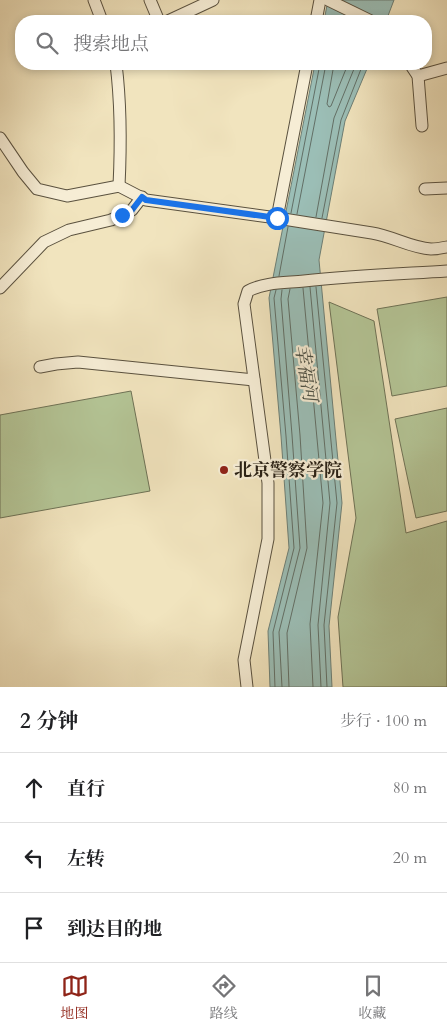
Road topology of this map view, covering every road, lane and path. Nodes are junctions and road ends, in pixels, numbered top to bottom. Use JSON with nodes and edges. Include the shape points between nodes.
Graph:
{"nodes":[{"id":1,"x":94,"y":0,"type":"edge"},
{"id":2,"x":150,"y":0,"type":"edge"},
{"id":3,"x":213,"y":0,"type":"edge"},
{"id":4,"x":326,"y":0,"type":"edge"},
{"id":5,"x":100,"y":15,"type":"edge"},
{"id":6,"x":156,"y":15,"type":"edge"},
{"id":7,"x":181,"y":15,"type":"edge"},
{"id":8,"x":319,"y":15,"type":"edge"},
{"id":9,"x":358,"y":15,"type":"edge"},
{"id":10,"x":447,"y":68,"type":"edge"},
{"id":11,"x":117,"y":70,"type":"edge"},
{"id":12,"x":306,"y":70,"type":"edge"},
{"id":13,"x":414,"y":70,"type":"edge"},
{"id":14,"x":418,"y":76,"type":"junction"},
{"id":15,"x":422,"y":126,"type":"dead end"},
{"id":16,"x":0,"y":138,"type":"edge"},
{"id":17,"x":119,"y":186,"type":"junction"},
{"id":18,"x":447,"y":188,"type":"edge"},
{"id":19,"x":425,"y":189,"type":"dead end"},
{"id":20,"x":142,"y":197,"type":"junction"},
{"id":21,"x":279,"y":218,"type":"junction"},
{"id":22,"x":447,"y":247,"type":"edge"},
{"id":23,"x":447,"y":271,"type":"edge"},
{"id":24,"x":0,"y":288,"type":"edge"},
{"id":25,"x":40,"y":367,"type":"dead end"},
{"id":26,"x":254,"y":380,"type":"junction"},
{"id":27,"x":247,"y":687,"type":"edge"}],
"edges":[{"from":1,"to":5,"type":"street"},
{"from":2,"to":6,"type":"street"},
{"from":3,"to":7,"type":"street"},
{"from":4,"to":8,"type":"street"},
{"from":4,"to":9,"type":"street"},
{"from":10,"to":14,"type":"street"},
{"from":11,"to":17,"type":"street","via":[[121,145]]},
{"from":12,"to":21,"type":"street"},
{"from":13,"to":14,"type":"street"},
{"from":14,"to":15,"type":"street"},
{"from":16,"to":17,"type":"street","via":[[37,189],[67,196]]},
{"from":17,"to":20,"type":"street"},
{"from":18,"to":19,"type":"street"},
{"from":20,"to":21,"type":"street"},
{"from":20,"to":24,"type":"street","via":[[132,210],[122,215],[69,230],[44,242]]},
{"from":21,"to":22,"type":"street","via":[[379,234],[429,249]]},
{"from":23,"to":26,"type":"street","via":[[332,278],[255,287],[248,291],[244,304]]},
{"from":25,"to":26,"type":"street","via":[[78,362]]},
{"from":26,"to":27,"type":"street","via":[[268,483],[268,539],[244,660]]}]}
